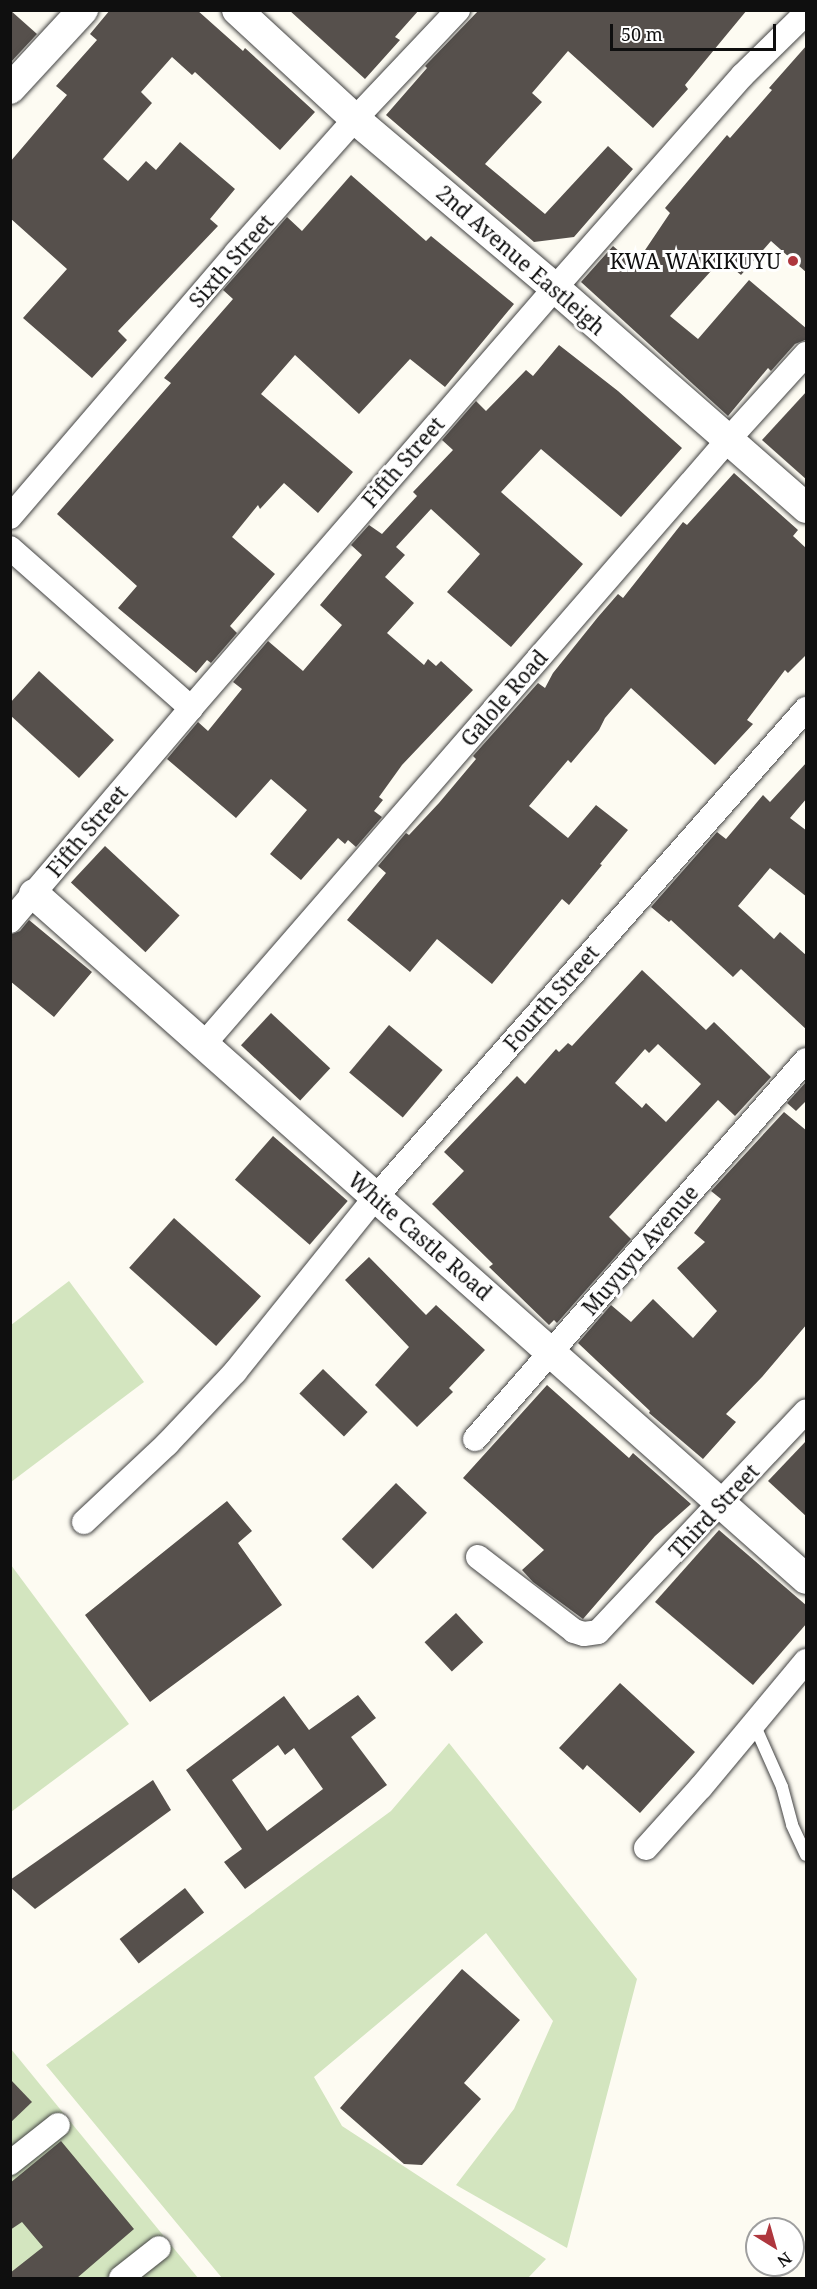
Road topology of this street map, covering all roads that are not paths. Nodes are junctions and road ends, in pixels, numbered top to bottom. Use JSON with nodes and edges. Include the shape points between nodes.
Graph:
{"nodes":[{"id":1,"x":83,"y":10,"type":"edge"},
{"id":2,"x":237,"y":10,"type":"edge"},
{"id":3,"x":458,"y":10,"type":"edge"},
{"id":4,"x":807,"y":13,"type":"edge"},
{"id":5,"x":10,"y":89,"type":"edge"},
{"id":6,"x":355,"y":119,"type":"junction"},
{"id":7,"x":555,"y":288,"type":"junction"},
{"id":8,"x":807,"y":354,"type":"edge"},
{"id":9,"x":729,"y":440,"type":"junction"},
{"id":10,"x":807,"y":508,"type":"edge"},
{"id":11,"x":10,"y":517,"type":"edge"},
{"id":12,"x":10,"y":548,"type":"edge"},
{"id":13,"x":191,"y":708,"type":"junction"},
{"id":14,"x":807,"y":709,"type":"edge"},
{"id":15,"x":34,"y":894,"type":"junction"},
{"id":16,"x":10,"y":921,"type":"edge"},
{"id":17,"x":204,"y":1044,"type":"junction"},
{"id":18,"x":807,"y":1060,"type":"edge"},
{"id":19,"x":375,"y":1198,"type":"junction"},
{"id":20,"x":551,"y":1350,"type":"junction"},
{"id":21,"x":807,"y":1411,"type":"edge"},
{"id":22,"x":475,"y":1439,"type":"dead end"},
{"id":23,"x":723,"y":1503,"type":"junction"},
{"id":24,"x":84,"y":1522,"type":"dead end"},
{"id":25,"x":478,"y":1557,"type":"dead end"},
{"id":26,"x":807,"y":1579,"type":"edge"},
{"id":27,"x":807,"y":1661,"type":"edge"},
{"id":28,"x":754,"y":1724,"type":"junction"},
{"id":29,"x":645,"y":1848,"type":"dead end"},
{"id":30,"x":807,"y":1855,"type":"edge"},
{"id":31,"x":58,"y":2125,"type":"dead end"},
{"id":32,"x":10,"y":2163,"type":"edge"},
{"id":33,"x":159,"y":2248,"type":"dead end"},
{"id":34,"x":122,"y":2278,"type":"edge"}],
"edges":[{"from":1,"to":5,"type":"street"},
{"from":2,"to":6,"type":"street","name":"2nd Avenue Eastleigh"},
{"from":3,"to":6,"type":"street","name":"Sixth Street"},
{"from":4,"to":7,"type":"street","name":"Fifth Street","via":[[743,75]]},
{"from":6,"to":7,"type":"street","name":"2nd Avenue Eastleigh"},
{"from":6,"to":11,"type":"street","name":"Sixth Street"},
{"from":7,"to":9,"type":"street","name":"2nd Avenue Eastleigh"},
{"from":7,"to":13,"type":"street","name":"Fifth Street"},
{"from":8,"to":9,"type":"street","name":"Galole Road"},
{"from":9,"to":10,"type":"street","name":"2nd Avenue Eastleigh"},
{"from":9,"to":17,"type":"street","name":"Galole Road"},
{"from":12,"to":13,"type":"street"},
{"from":13,"to":15,"type":"street","name":"Fifth Street"},
{"from":14,"to":19,"type":"street","name":"Fourth Street"},
{"from":15,"to":16,"type":"street","name":"Fifth Street"},
{"from":15,"to":17,"type":"street","name":"White Castle Road"},
{"from":17,"to":19,"type":"street","name":"White Castle Road"},
{"from":18,"to":20,"type":"street","name":"Muyuyu Avenue"},
{"from":19,"to":20,"type":"street","name":"White Castle Road"},
{"from":19,"to":24,"type":"street","name":"Fourth Street","via":[[236,1372]]},
{"from":20,"to":22,"type":"street","name":"Muyuyu Avenue"},
{"from":20,"to":23,"type":"street","name":"White Castle Road"},
{"from":21,"to":23,"type":"street","name":"Third Street"},
{"from":23,"to":25,"type":"street","name":"Third Street","via":[[598,1632],[574,1631]]},
{"from":23,"to":26,"type":"street","name":"White Castle Road"},
{"from":27,"to":28,"type":"street"},
{"from":28,"to":29,"type":"street"},
{"from":28,"to":30,"type":"lane"},
{"from":31,"to":32,"type":"street"},
{"from":33,"to":34,"type":"street"}]}
